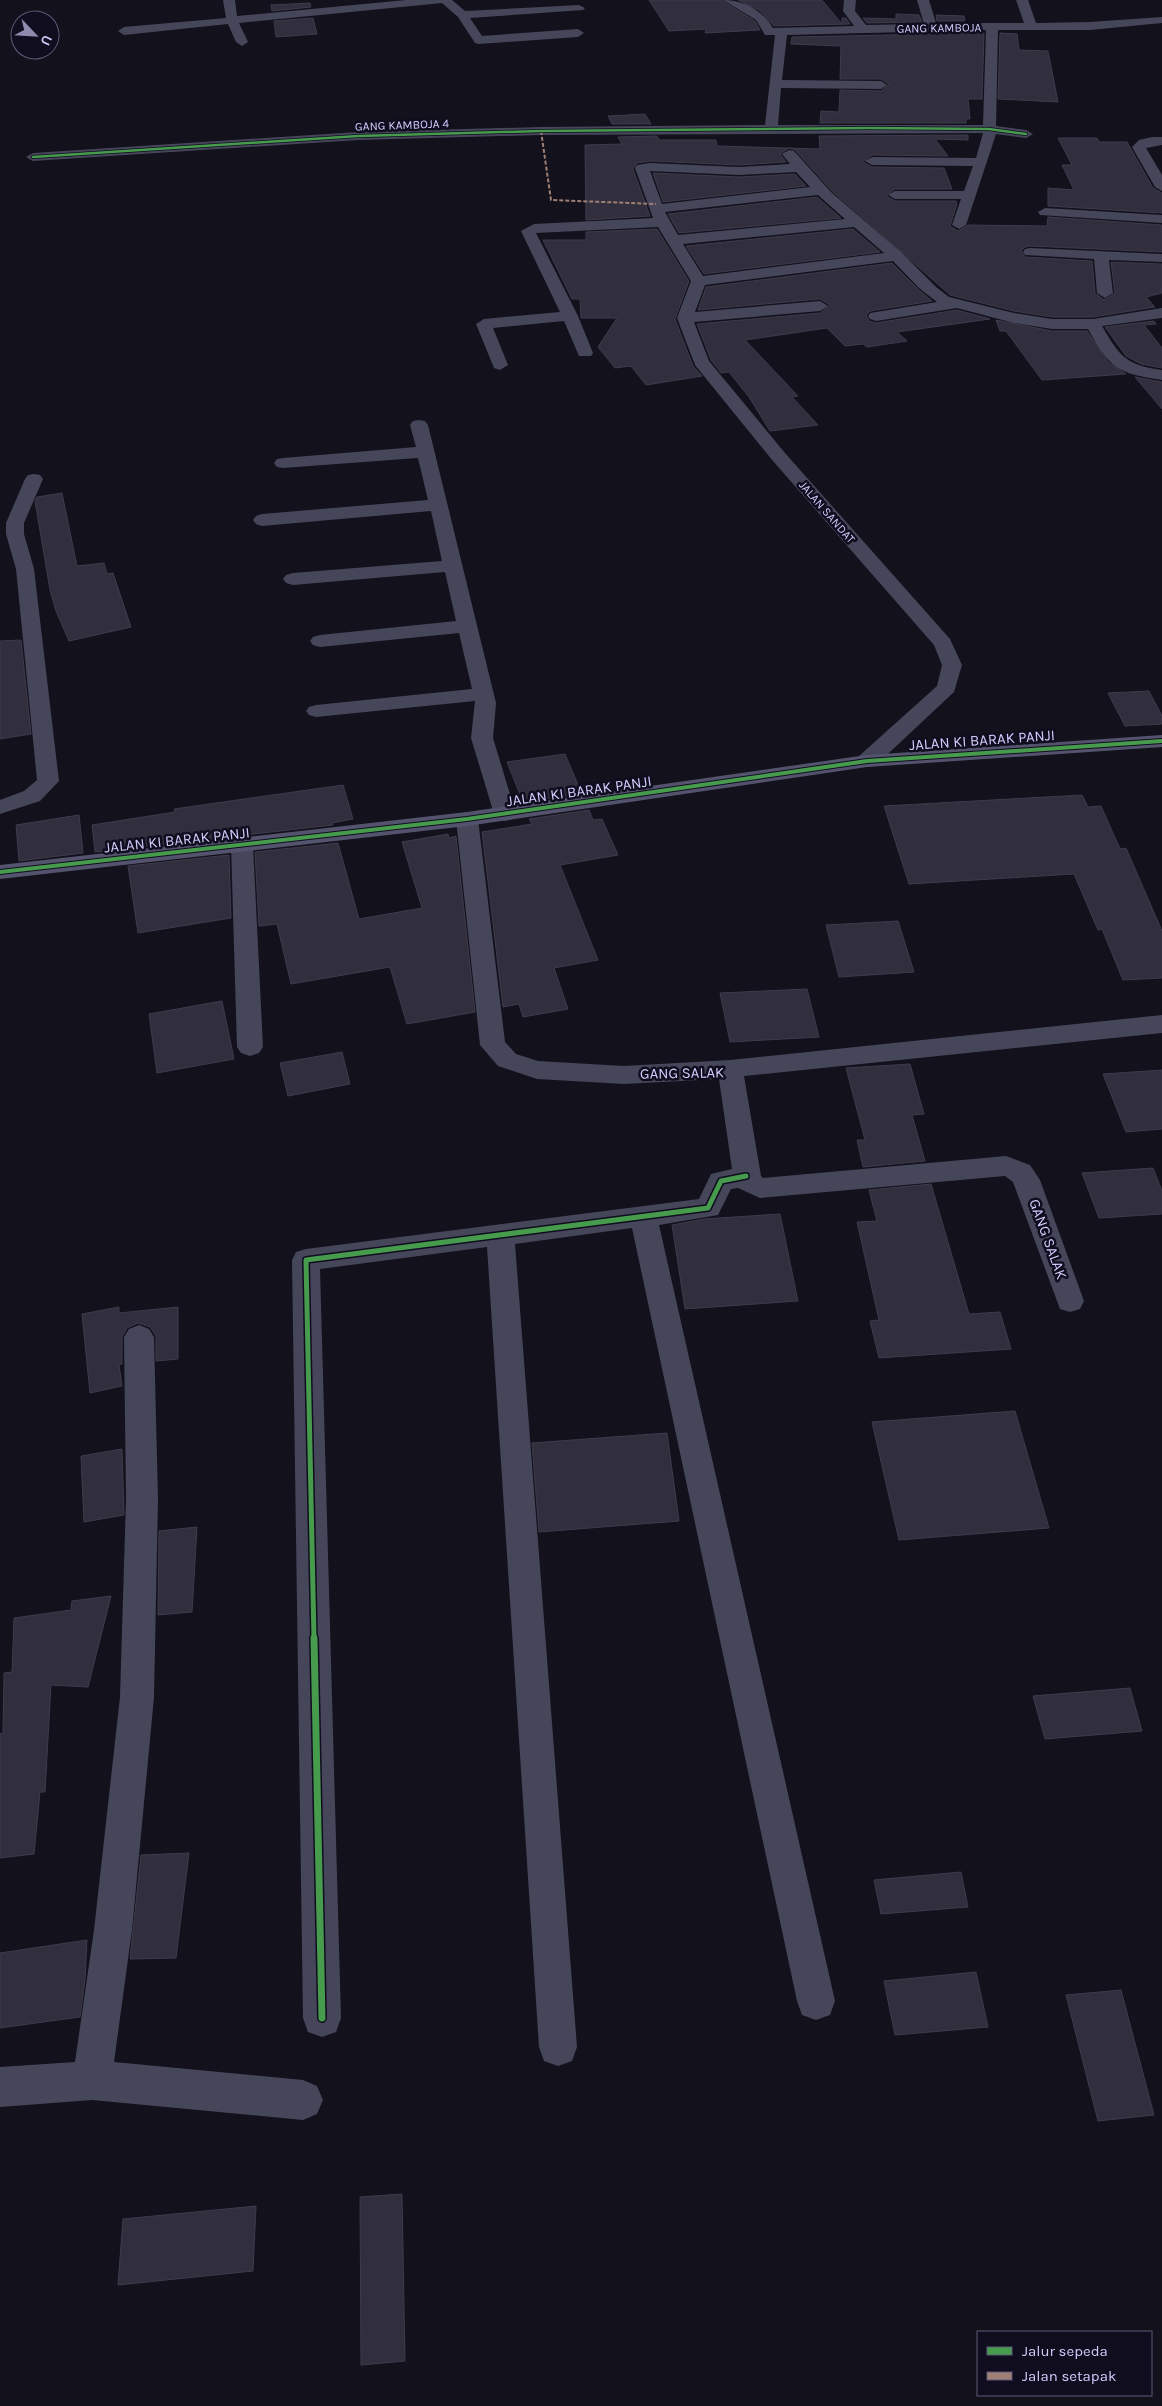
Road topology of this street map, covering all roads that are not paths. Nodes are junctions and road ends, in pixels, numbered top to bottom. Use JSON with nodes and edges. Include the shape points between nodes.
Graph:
{"nodes":[{"id":1,"x":229,"y":0,"type":"edge"},
{"id":2,"x":441,"y":0,"type":"edge"},
{"id":3,"x":445,"y":0,"type":"edge"},
{"id":4,"x":729,"y":0,"type":"edge"},
{"id":5,"x":850,"y":0,"type":"edge"},
{"id":6,"x":923,"y":0,"type":"edge"},
{"id":7,"x":1022,"y":0,"type":"edge"},
{"id":8,"x":579,"y":8,"type":"dead end"},
{"id":9,"x":462,"y":15,"type":"junction"},
{"id":10,"x":232,"y":20,"type":"junction"},
{"id":11,"x":1162,"y":20,"type":"edge"},
{"id":12,"x":1031,"y":25,"type":"junction"},
{"id":13,"x":931,"y":27,"type":"junction"},
{"id":14,"x":992,"y":27,"type":"junction"},
{"id":15,"x":124,"y":30,"type":"dead end"},
{"id":16,"x":863,"y":30,"type":"junction"},
{"id":17,"x":781,"y":32,"type":"junction"},
{"id":18,"x":578,"y":33,"type":"dead end"},
{"id":19,"x":242,"y":42,"type":"dead end"},
{"id":20,"x":777,"y":84,"type":"junction"},
{"id":21,"x":881,"y":85,"type":"dead end"},
{"id":22,"x":771,"y":127,"type":"junction"},
{"id":23,"x":989,"y":129,"type":"junction"},
{"id":24,"x":1026,"y":134,"type":"dead end"},
{"id":25,"x":1162,"y":141,"type":"edge"},
{"id":26,"x":787,"y":150,"type":"dead end"},
{"id":27,"x":33,"y":157,"type":"dead end"},
{"id":28,"x":872,"y":161,"type":"dead end"},
{"id":29,"x":982,"y":162,"type":"junction"},
{"id":30,"x":799,"y":168,"type":"junction"},
{"id":31,"x":1162,"y":187,"type":"edge"},
{"id":32,"x":821,"y":190,"type":"junction"},
{"id":33,"x":895,"y":195,"type":"dead end"},
{"id":34,"x":970,"y":195,"type":"junction"},
{"id":35,"x":1045,"y":212,"type":"dead end"},
{"id":36,"x":660,"y":215,"type":"junction"},
{"id":37,"x":1162,"y":219,"type":"edge"},
{"id":38,"x":859,"y":222,"type":"junction"},
{"id":39,"x":959,"y":226,"type":"dead end"},
{"id":40,"x":675,"y":240,"type":"junction"},
{"id":41,"x":1030,"y":252,"type":"dead end"},
{"id":42,"x":896,"y":256,"type":"junction"},
{"id":43,"x":1101,"y":256,"type":"junction"},
{"id":44,"x":1162,"y":258,"type":"edge"},
{"id":45,"x":700,"y":280,"type":"junction"},
{"id":46,"x":1106,"y":293,"type":"dead end"},
{"id":47,"x":955,"y":304,"type":"junction"},
{"id":48,"x":820,"y":306,"type":"dead end"},
{"id":49,"x":1162,"y":313,"type":"edge"},
{"id":50,"x":570,"y":316,"type":"junction"},
{"id":51,"x":876,"y":316,"type":"dead end"},
{"id":52,"x":686,"y":318,"type":"junction"},
{"id":53,"x":1093,"y":324,"type":"junction"},
{"id":54,"x":585,"y":353,"type":"dead end"},
{"id":55,"x":500,"y":365,"type":"dead end"},
{"id":56,"x":1162,"y":374,"type":"edge"},
{"id":57,"x":419,"y":425,"type":"dead end"},
{"id":58,"x":424,"y":452,"type":"junction"},
{"id":59,"x":283,"y":463,"type":"dead end"},
{"id":60,"x":34,"y":479,"type":"dead end"},
{"id":61,"x":438,"y":505,"type":"junction"},
{"id":62,"x":262,"y":520,"type":"dead end"},
{"id":63,"x":453,"y":566,"type":"junction"},
{"id":64,"x":293,"y":579,"type":"dead end"},
{"id":65,"x":467,"y":626,"type":"junction"},
{"id":66,"x":320,"y":641,"type":"dead end"},
{"id":67,"x":484,"y":694,"type":"junction"},
{"id":68,"x":316,"y":711,"type":"dead end"},
{"id":69,"x":1162,"y":741,"type":"edge"},
{"id":70,"x":868,"y":761,"type":"junction"},
{"id":71,"x":0,"y":807,"type":"edge"},
{"id":72,"x":505,"y":814,"type":"junction"},
{"id":73,"x":467,"y":820,"type":"junction"},
{"id":74,"x":242,"y":845,"type":"junction"},
{"id":75,"x":0,"y":872,"type":"edge"},
{"id":76,"x":1162,"y":1024,"type":"edge"},
{"id":77,"x":250,"y":1047,"type":"dead end"},
{"id":78,"x":730,"y":1070,"type":"junction"},
{"id":79,"x":746,"y":1176,"type":"junction"},
{"id":80,"x":643,"y":1215,"type":"junction"},
{"id":81,"x":500,"y":1234,"type":"junction"},
{"id":82,"x":1070,"y":1300,"type":"dead end"},
{"id":83,"x":139,"y":1337,"type":"dead end"},
{"id":84,"x":816,"y":2001,"type":"dead end"},
{"id":85,"x":322,"y":2018,"type":"dead end"},
{"id":86,"x":558,"y":2047,"type":"dead end"},
{"id":87,"x":92,"y":2080,"type":"junction"},
{"id":88,"x":0,"y":2087,"type":"edge"},
{"id":89,"x":303,"y":2100,"type":"dead end"}],
"edges":[{"from":1,"to":10,"type":"street"},
{"from":2,"to":10,"type":"street"},
{"from":3,"to":9,"type":"street"},
{"from":4,"to":17,"type":"street","via":[[761,18],[767,32]]},
{"from":5,"to":16,"type":"street","via":[[849,10]]},
{"from":6,"to":13,"type":"street"},
{"from":7,"to":12,"type":"street"},
{"from":8,"to":9,"type":"street"},
{"from":9,"to":18,"type":"street","via":[[479,40]]},
{"from":10,"to":15,"type":"street"},
{"from":10,"to":19,"type":"street"},
{"from":11,"to":12,"type":"street","name":"GANG KAMBOJA","via":[[1090,26]]},
{"from":12,"to":14,"type":"street","name":"GANG KAMBOJA"},
{"from":13,"to":14,"type":"street","name":"GANG KAMBOJA"},
{"from":13,"to":16,"type":"street","name":"GANG KAMBOJA"},
{"from":14,"to":23,"type":"street"},
{"from":16,"to":17,"type":"street","name":"GANG KAMBOJA"},
{"from":17,"to":20,"type":"street"},
{"from":20,"to":21,"type":"street"},
{"from":20,"to":22,"type":"street"},
{"from":22,"to":23,"type":"street","name":"GANG KAMBOJA 4"},
{"from":22,"to":27,"type":"street","name":"GANG KAMBOJA 4","via":[[358,136]]},
{"from":23,"to":24,"type":"street","name":"GANG KAMBOJA 4"},
{"from":23,"to":29,"type":"street"},
{"from":25,"to":31,"type":"street","via":[[1150,141],[1140,147]]},
{"from":26,"to":30,"type":"street"},
{"from":28,"to":29,"type":"street"},
{"from":29,"to":34,"type":"street"},
{"from":30,"to":32,"type":"street"},
{"from":30,"to":36,"type":"street","via":[[739,171],[644,167]]},
{"from":32,"to":36,"type":"street"},
{"from":32,"to":38,"type":"street"},
{"from":33,"to":34,"type":"street"},
{"from":34,"to":39,"type":"street"},
{"from":35,"to":37,"type":"street"},
{"from":36,"to":40,"type":"street"},
{"from":36,"to":50,"type":"street","via":[[529,230]]},
{"from":38,"to":40,"type":"street"},
{"from":38,"to":42,"type":"street"},
{"from":40,"to":45,"type":"street"},
{"from":41,"to":43,"type":"street"},
{"from":42,"to":45,"type":"street"},
{"from":42,"to":47,"type":"street","via":[[933,294]]},
{"from":43,"to":44,"type":"street"},
{"from":43,"to":46,"type":"street"},
{"from":45,"to":52,"type":"street"},
{"from":47,"to":51,"type":"street"},
{"from":47,"to":53,"type":"street","via":[[1052,324]]},
{"from":48,"to":52,"type":"street"},
{"from":49,"to":53,"type":"street"},
{"from":50,"to":54,"type":"street"},
{"from":50,"to":55,"type":"street","via":[[484,324]]},
{"from":52,"to":70,"type":"street","name":"JALAN SANDAT","via":[[701,362],[779,458],[943,643],[952,665],[947,688]]},
{"from":53,"to":56,"type":"street","via":[[1117,364]]},
{"from":57,"to":58,"type":"street"},
{"from":58,"to":59,"type":"street"},
{"from":58,"to":61,"type":"street"},
{"from":60,"to":71,"type":"street","via":[[15,523],[15,534],[25,569],[48,781],[39,793],[27,800]]},
{"from":61,"to":62,"type":"street"},
{"from":61,"to":63,"type":"street"},
{"from":63,"to":64,"type":"street"},
{"from":63,"to":65,"type":"street"},
{"from":65,"to":66,"type":"street"},
{"from":65,"to":67,"type":"street"},
{"from":67,"to":68,"type":"street"},
{"from":67,"to":72,"type":"street","via":[[482,738]]},
{"from":69,"to":70,"type":"street","name":"JALAN KI BARAK PANJI"},
{"from":70,"to":72,"type":"street","name":"JALAN KI BARAK PANJI"},
{"from":72,"to":73,"type":"street","name":"JALAN KI BARAK PANJI"},
{"from":73,"to":74,"type":"street","name":"JALAN KI BARAK PANJI"},
{"from":73,"to":78,"type":"street","name":"GANG SALAK","via":[[492,1045],[507,1060],[537,1070],[624,1074]]},
{"from":74,"to":75,"type":"street","name":"JALAN KI BARAK PANJI"},
{"from":74,"to":77,"type":"street"},
{"from":76,"to":78,"type":"street"},
{"from":78,"to":79,"type":"street","name":"GANG SALAK"},
{"from":79,"to":80,"type":"street","via":[[721,1181],[708,1208]]},
{"from":79,"to":82,"type":"street","name":"GANG SALAK","via":[[748,1182],[760,1188],[1006,1166],[1023,1174],[1026,1180]]},
{"from":80,"to":81,"type":"street"},
{"from":80,"to":84,"type":"street"},
{"from":81,"to":85,"type":"street","via":[[306,1260]]},
{"from":81,"to":86,"type":"street"},
{"from":83,"to":87,"type":"street","via":[[142,1499],[137,1696],[113,1930]]},
{"from":87,"to":88,"type":"street"},
{"from":87,"to":89,"type":"street"}]}
